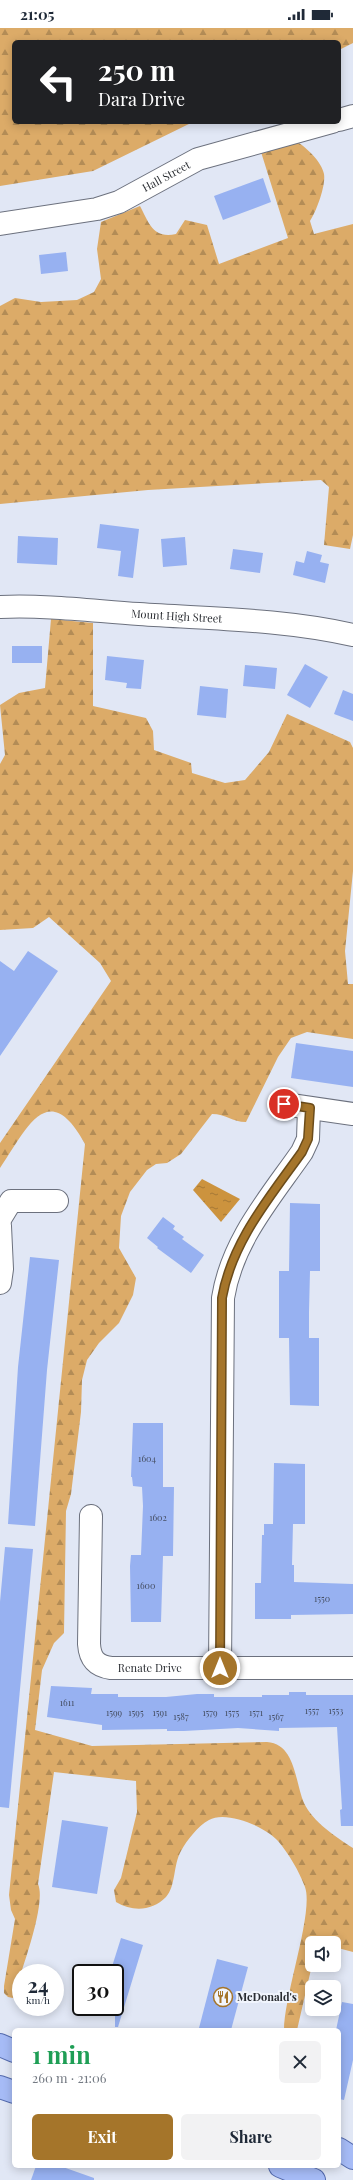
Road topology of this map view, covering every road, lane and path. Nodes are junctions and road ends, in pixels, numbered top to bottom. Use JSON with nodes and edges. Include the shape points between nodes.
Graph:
{"nodes":[{"id":1,"x":353,"y":116,"type":"edge"},
{"id":2,"x":341,"y":119,"type":"edge"},
{"id":3,"x":325,"y":124,"type":"edge"},
{"id":4,"x":0,"y":224,"type":"edge"},
{"id":5,"x":0,"y":607,"type":"edge"},
{"id":6,"x":353,"y":635,"type":"edge"},
{"id":7,"x":284,"y":1104,"type":"dead end"},
{"id":8,"x":310,"y":1108,"type":"junction"},
{"id":9,"x":353,"y":1114,"type":"edge"},
{"id":10,"x":57,"y":1201,"type":"dead end"},
{"id":11,"x":0,"y":1219,"type":"edge"},
{"id":12,"x":0,"y":1226,"type":"edge"},
{"id":13,"x":0,"y":1283,"type":"edge"},
{"id":14,"x":91,"y":1516,"type":"dead end"},
{"id":15,"x":220,"y":1668,"type":"junction"},
{"id":16,"x":353,"y":1668,"type":"edge"},
{"id":17,"x":0,"y":2045,"type":"edge"},
{"id":18,"x":12,"y":2050,"type":"edge"},
{"id":19,"x":0,"y":2087,"type":"edge"},
{"id":20,"x":12,"y":2091,"type":"edge"},
{"id":21,"x":341,"y":2150,"type":"edge"},
{"id":22,"x":353,"y":2158,"type":"edge"},
{"id":23,"x":285,"y":2168,"type":"edge"},
{"id":24,"x":314,"y":2180,"type":"edge"}],
"edges":[{"from":1,"to":2,"type":"street"},
{"from":3,"to":4,"type":"street","name":"Hall Street","via":[[198,159],[119,202],[97,209]]},
{"from":5,"to":6,"type":"street","name":"Mount High Street","via":[[48,607],[240,618],[325,628]]},
{"from":7,"to":8,"type":"street"},
{"from":8,"to":9,"type":"street"},
{"from":8,"to":15,"type":"street","via":[[308,1139],[302,1152],[248,1228],[229,1267],[222,1298]]},
{"from":10,"to":11,"type":"street","via":[[11,1201]]},
{"from":12,"to":13,"type":"street"},
{"from":14,"to":15,"type":"street","name":"Renate Drive","via":[[89,1644],[92,1660],[111,1668]]},
{"from":15,"to":16,"type":"street","name":"Renate Drive"},
{"from":17,"to":18,"type":"main road"},
{"from":19,"to":20,"type":"main road"},
{"from":21,"to":22,"type":"main road"},
{"from":23,"to":24,"type":"main road"}]}
